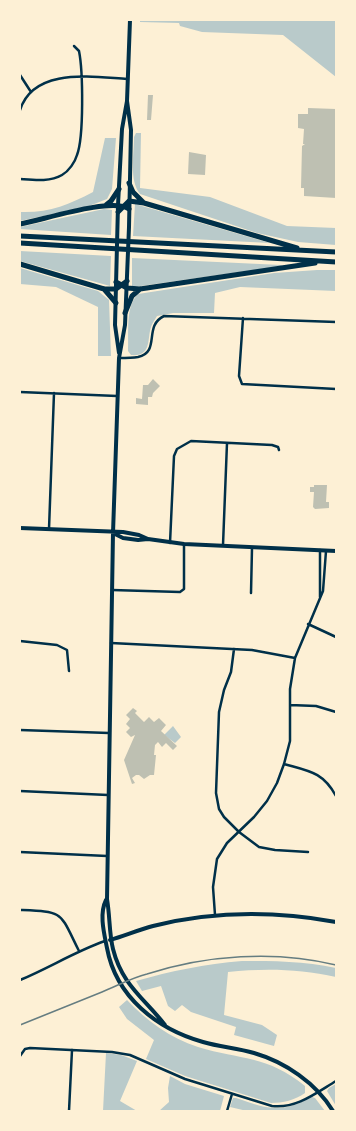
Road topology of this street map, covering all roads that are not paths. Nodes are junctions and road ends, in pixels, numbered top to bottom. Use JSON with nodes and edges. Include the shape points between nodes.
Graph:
{"nodes":[{"id":1,"x":130,"y":20,"type":"edge"},
{"id":2,"x":74,"y":46,"type":"dead end"},
{"id":3,"x":20,"y":75,"type":"edge"},
{"id":4,"x":82,"y":77,"type":"junction"},
{"id":5,"x":127,"y":80,"type":"junction"},
{"id":6,"x":31,"y":92,"type":"junction"},
{"id":7,"x":127,"y":101,"type":"junction"},
{"id":8,"x":20,"y":110,"type":"edge"},
{"id":9,"x":20,"y":179,"type":"edge"},
{"id":10,"x":130,"y":183,"type":"junction"},
{"id":11,"x":119,"y":189,"type":"junction"},
{"id":12,"x":129,"y":201,"type":"junction"},
{"id":13,"x":144,"y":203,"type":"junction"},
{"id":14,"x":121,"y":205,"type":"junction"},
{"id":15,"x":105,"y":206,"type":"junction"},
{"id":16,"x":129,"y":209,"type":"junction"},
{"id":17,"x":118,"y":212,"type":"joint"},
{"id":18,"x":20,"y":224,"type":"edge"},
{"id":19,"x":20,"y":236,"type":"edge"},
{"id":20,"x":20,"y":243,"type":"edge"},
{"id":21,"x":303,"y":250,"type":"junction"},
{"id":22,"x":336,"y":252,"type":"edge"},
{"id":23,"x":325,"y":262,"type":"junction"},
{"id":24,"x":336,"y":262,"type":"edge"},
{"id":25,"x":20,"y":264,"type":"edge"},
{"id":26,"x":127,"y":281,"type":"joint"},
{"id":27,"x":116,"y":282,"type":"junction"},
{"id":28,"x":124,"y":287,"type":"junction"},
{"id":29,"x":104,"y":289,"type":"junction"},
{"id":30,"x":116,"y":289,"type":"junction"},
{"id":31,"x":140,"y":289,"type":"junction"},
{"id":32,"x":116,"y":302,"type":"junction"},
{"id":33,"x":125,"y":313,"type":"junction"},
{"id":34,"x":243,"y":318,"type":"junction"},
{"id":35,"x":336,"y":322,"type":"edge"},
{"id":36,"x":119,"y":358,"type":"junction"},
{"id":37,"x":336,"y":389,"type":"edge"},
{"id":38,"x":20,"y":392,"type":"edge"},
{"id":39,"x":54,"y":393,"type":"junction"},
{"id":40,"x":118,"y":396,"type":"junction"},
{"id":41,"x":227,"y":443,"type":"junction"},
{"id":42,"x":279,"y":450,"type":"dead end"},
{"id":43,"x":20,"y":528,"type":"edge"},
{"id":44,"x":49,"y":530,"type":"junction"},
{"id":45,"x":113,"y":533,"type":"junction"},
{"id":46,"x":170,"y":543,"type":"junction"},
{"id":47,"x":184,"y":544,"type":"junction"},
{"id":48,"x":223,"y":546,"type":"junction"},
{"id":49,"x":252,"y":548,"type":"junction"},
{"id":50,"x":320,"y":550,"type":"junction"},
{"id":51,"x":326,"y":551,"type":"junction"},
{"id":52,"x":336,"y":551,"type":"edge"},
{"id":53,"x":112,"y":590,"type":"junction"},
{"id":54,"x":251,"y":593,"type":"dead end"},
{"id":55,"x":320,"y":598,"type":"junction"},
{"id":56,"x":308,"y":624,"type":"junction"},
{"id":57,"x":336,"y":637,"type":"edge"},
{"id":58,"x":20,"y":641,"type":"edge"},
{"id":59,"x":111,"y":643,"type":"junction"},
{"id":60,"x":234,"y":649,"type":"junction"},
{"id":61,"x":295,"y":658,"type":"junction"},
{"id":62,"x":69,"y":671,"type":"dead end"},
{"id":63,"x":290,"y":705,"type":"junction"},
{"id":64,"x":336,"y":712,"type":"edge"},
{"id":65,"x":20,"y":730,"type":"edge"},
{"id":66,"x":109,"y":733,"type":"junction"},
{"id":67,"x":284,"y":764,"type":"junction"},
{"id":68,"x":20,"y":791,"type":"edge"},
{"id":69,"x":108,"y":795,"type":"junction"},
{"id":70,"x":336,"y":796,"type":"edge"},
{"id":71,"x":239,"y":832,"type":"junction"},
{"id":72,"x":20,"y":852,"type":"edge"},
{"id":73,"x":308,"y":852,"type":"dead end"},
{"id":74,"x":107,"y":856,"type":"junction"},
{"id":75,"x":107,"y":900,"type":"junction"},
{"id":76,"x":20,"y":910,"type":"edge"},
{"id":77,"x":215,"y":916,"type":"junction"},
{"id":78,"x":336,"y":922,"type":"edge"},
{"id":79,"x":111,"y":940,"type":"junction"},
{"id":80,"x":105,"y":941,"type":"junction"},
{"id":81,"x":79,"y":951,"type":"junction"},
{"id":82,"x":20,"y":980,"type":"edge"},
{"id":83,"x":165,"y":1025,"type":"junction"},
{"id":84,"x":72,"y":1050,"type":"junction"},
{"id":85,"x":20,"y":1056,"type":"edge"},
{"id":86,"x":336,"y":1081,"type":"edge"},
{"id":87,"x":318,"y":1092,"type":"junction"},
{"id":88,"x":232,"y":1094,"type":"junction"},
{"id":89,"x":69,"y":1111,"type":"edge"},
{"id":90,"x":227,"y":1111,"type":"edge"},
{"id":91,"x":333,"y":1111,"type":"edge"}],
"edges":[{"from":1,"to":5,"type":"main road"},
{"from":2,"to":4,"type":"street","via":[[79,51]]},
{"from":3,"to":6,"type":"street"},
{"from":4,"to":5,"type":"street"},
{"from":4,"to":6,"type":"street","via":[[54,79]]},
{"from":4,"to":9,"type":"street","via":[[80,144],[75,159],[66,172],[53,179]]},
{"from":5,"to":7,"type":"main road"},
{"from":6,"to":8,"type":"street"},
{"from":7,"to":10,"type":"main road","via":[[131,130]]},
{"from":7,"to":11,"type":"main road","via":[[122,129]]},
{"from":10,"to":12,"type":"main road"},
{"from":10,"to":13,"type":"highway","via":[[133,192]]},
{"from":11,"to":14,"type":"main road"},
{"from":11,"to":15,"type":"highway"},
{"from":12,"to":13,"type":"highway"},
{"from":12,"to":14,"type":"highway"},
{"from":12,"to":16,"type":"main road"},
{"from":13,"to":21,"type":"highway"},
{"from":14,"to":15,"type":"highway"},
{"from":14,"to":16,"type":"highway"},
{"from":14,"to":17,"type":"highway"},
{"from":15,"to":18,"type":"highway"},
{"from":16,"to":26,"type":"main road"},
{"from":17,"to":27,"type":"main road"},
{"from":19,"to":21,"type":"highway"},
{"from":20,"to":23,"type":"highway"},
{"from":21,"to":22,"type":"highway"},
{"from":23,"to":24,"type":"highway"},
{"from":23,"to":31,"type":"highway"},
{"from":25,"to":29,"type":"highway"},
{"from":26,"to":28,"type":"highway"},
{"from":27,"to":28,"type":"highway"},
{"from":27,"to":30,"type":"main road"},
{"from":28,"to":30,"type":"highway"},
{"from":28,"to":31,"type":"highway"},
{"from":28,"to":33,"type":"main road"},
{"from":29,"to":30,"type":"highway"},
{"from":29,"to":32,"type":"highway"},
{"from":30,"to":32,"type":"main road"},
{"from":31,"to":33,"type":"highway","via":[[132,296]]},
{"from":32,"to":36,"type":"main road","via":[[115,325]]},
{"from":33,"to":36,"type":"main road"},
{"from":34,"to":35,"type":"street"},
{"from":34,"to":36,"type":"street","via":[[164,316],[153,325],[151,345],[146,353],[137,357]]},
{"from":34,"to":37,"type":"street","via":[[239,376],[241,382],[246,385]]},
{"from":36,"to":40,"type":"main road"},
{"from":38,"to":39,"type":"street"},
{"from":39,"to":40,"type":"street"},
{"from":39,"to":44,"type":"street"},
{"from":40,"to":45,"type":"main road"},
{"from":41,"to":42,"type":"street","via":[[272,445]]},
{"from":41,"to":46,"type":"street","via":[[191,441],[177,449],[174,456]]},
{"from":41,"to":48,"type":"street"},
{"from":43,"to":44,"type":"main road"},
{"from":44,"to":45,"type":"main road"},
{"from":45,"to":46,"type":"main road","via":[[123,532]]},
{"from":45,"to":53,"type":"main road"},
{"from":46,"to":47,"type":"main road"},
{"from":47,"to":48,"type":"main road"},
{"from":47,"to":53,"type":"street","via":[[184,590],[175,593]]},
{"from":48,"to":49,"type":"main road"},
{"from":49,"to":50,"type":"main road"},
{"from":49,"to":54,"type":"street"},
{"from":50,"to":51,"type":"main road"},
{"from":50,"to":55,"type":"street"},
{"from":51,"to":52,"type":"main road"},
{"from":51,"to":55,"type":"street","via":[[324,586]]},
{"from":53,"to":59,"type":"main road"},
{"from":55,"to":56,"type":"street"},
{"from":56,"to":57,"type":"street"},
{"from":56,"to":61,"type":"street"},
{"from":58,"to":62,"type":"street","via":[[57,645],[67,650]]},
{"from":59,"to":60,"type":"street"},
{"from":59,"to":66,"type":"main road"},
{"from":60,"to":61,"type":"street"},
{"from":60,"to":71,"type":"street","via":[[231,672],[218,712],[216,801],[224,817]]},
{"from":61,"to":63,"type":"street"},
{"from":63,"to":64,"type":"street","via":[[316,706]]},
{"from":63,"to":67,"type":"street","via":[[290,741]]},
{"from":65,"to":66,"type":"street"},
{"from":66,"to":69,"type":"main road"},
{"from":67,"to":70,"type":"street","via":[[314,772],[326,782]]},
{"from":67,"to":71,"type":"street","via":[[277,783],[266,801]]},
{"from":68,"to":69,"type":"street"},
{"from":69,"to":74,"type":"main road"},
{"from":71,"to":73,"type":"street","via":[[259,847]]},
{"from":71,"to":77,"type":"street","via":[[227,843],[215,865]]},
{"from":72,"to":74,"type":"street"},
{"from":74,"to":75,"type":"main road"},
{"from":75,"to":79,"type":"main road"},
{"from":75,"to":80,"type":"main road","via":[[103,910]]},
{"from":76,"to":81,"type":"street","via":[[59,915]]},
{"from":77,"to":78,"type":"main road","via":[[267,914]]},
{"from":77,"to":79,"type":"main road","via":[[154,926]]},
{"from":79,"to":80,"type":"main road"},
{"from":79,"to":83,"type":"main road","via":[[118,964],[137,995]]},
{"from":80,"to":81,"type":"street"},
{"from":80,"to":83,"type":"main road","via":[[112,967],[130,998],[156,1022]]},
{"from":81,"to":82,"type":"street","via":[[49,968]]},
{"from":83,"to":87,"type":"main road","via":[[202,1042],[253,1053],[272,1060],[298,1074]]},
{"from":84,"to":85,"type":"street","via":[[30,1048],[23,1051]]},
{"from":84,"to":88,"type":"street","via":[[130,1055],[185,1079]]},
{"from":84,"to":89,"type":"street"},
{"from":86,"to":87,"type":"street"},
{"from":87,"to":88,"type":"street","via":[[295,1104],[282,1107]]},
{"from":87,"to":91,"type":"main road"},
{"from":88,"to":90,"type":"street"}]}
